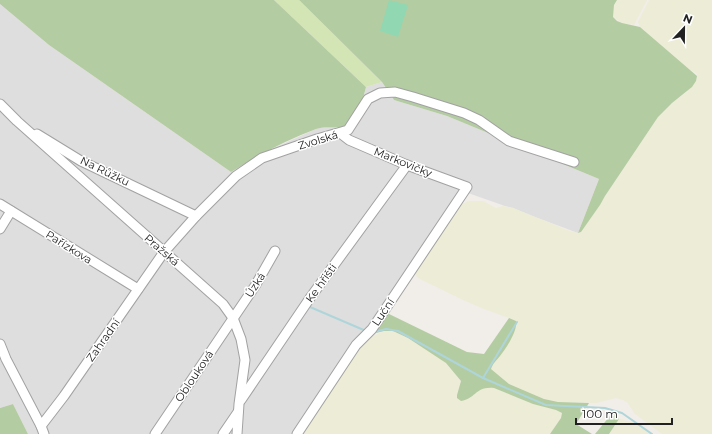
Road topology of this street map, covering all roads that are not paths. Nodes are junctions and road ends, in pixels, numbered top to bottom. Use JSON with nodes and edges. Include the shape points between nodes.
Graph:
{"nodes":[{"id":1,"x":0,"y":104,"type":"edge"},
{"id":2,"x":17,"y":121,"type":"junction"},
{"id":3,"x":340,"y":133,"type":"junction"},
{"id":4,"x":574,"y":162,"type":"dead end"},
{"id":5,"x":407,"y":165,"type":"junction"},
{"id":6,"x":467,"y":187,"type":"joint"},
{"id":7,"x":0,"y":204,"type":"edge"},
{"id":8,"x":11,"y":211,"type":"junction"},
{"id":9,"x":196,"y":216,"type":"junction"},
{"id":10,"x":0,"y":229,"type":"edge"},
{"id":11,"x":275,"y":251,"type":"dead end"},
{"id":12,"x":164,"y":252,"type":"junction"},
{"id":13,"x":138,"y":289,"type":"junction"},
{"id":14,"x":233,"y":318,"type":"junction"},
{"id":15,"x":0,"y":344,"type":"edge"},
{"id":16,"x":238,"y":408,"type":"junction"},
{"id":17,"x":42,"y":430,"type":"edge"},
{"id":18,"x":155,"y":434,"type":"edge"},
{"id":19,"x":223,"y":434,"type":"edge"},
{"id":20,"x":237,"y":434,"type":"edge"},
{"id":21,"x":297,"y":434,"type":"edge"}],
"edges":[{"from":1,"to":2,"type":"street","name":"Pražská"},
{"from":2,"to":9,"type":"street","name":"Na Růžku","via":[[81,160]]},
{"from":2,"to":12,"type":"street","name":"Pražská"},
{"from":3,"to":4,"type":"street","name":"Zvolská","via":[[348,130],[368,99],[380,93],[395,92],[464,113],[479,120],[509,142]]},
{"from":3,"to":5,"type":"street","name":"Markovičky","via":[[348,140]]},
{"from":3,"to":9,"type":"street","name":"Zvolská","via":[[262,158],[236,176]]},
{"from":5,"to":6,"type":"street","name":"Markovičky"},
{"from":5,"to":16,"type":"street","name":"Ke hřišti","via":[[310,298]]},
{"from":6,"to":21,"type":"street","name":"Luční","via":[[372,329],[356,345]]},
{"from":7,"to":8,"type":"street","name":"Pařízkova"},
{"from":8,"to":10,"type":"street"},
{"from":8,"to":13,"type":"street","name":"Pařízkova"},
{"from":9,"to":12,"type":"street","name":"Zvolská"},
{"from":11,"to":14,"type":"street","name":"Úzká"},
{"from":12,"to":13,"type":"street","name":"Zahradní"},
{"from":12,"to":14,"type":"street","name":"Pražská","via":[[223,304]]},
{"from":13,"to":17,"type":"street","name":"Zahradní"},
{"from":14,"to":16,"type":"street","name":"Pražská","via":[[246,360]]},
{"from":14,"to":18,"type":"street","name":"Oblouková"},
{"from":15,"to":17,"type":"street"},
{"from":16,"to":19,"type":"street"},
{"from":16,"to":20,"type":"street","name":"Pražská"}]}
